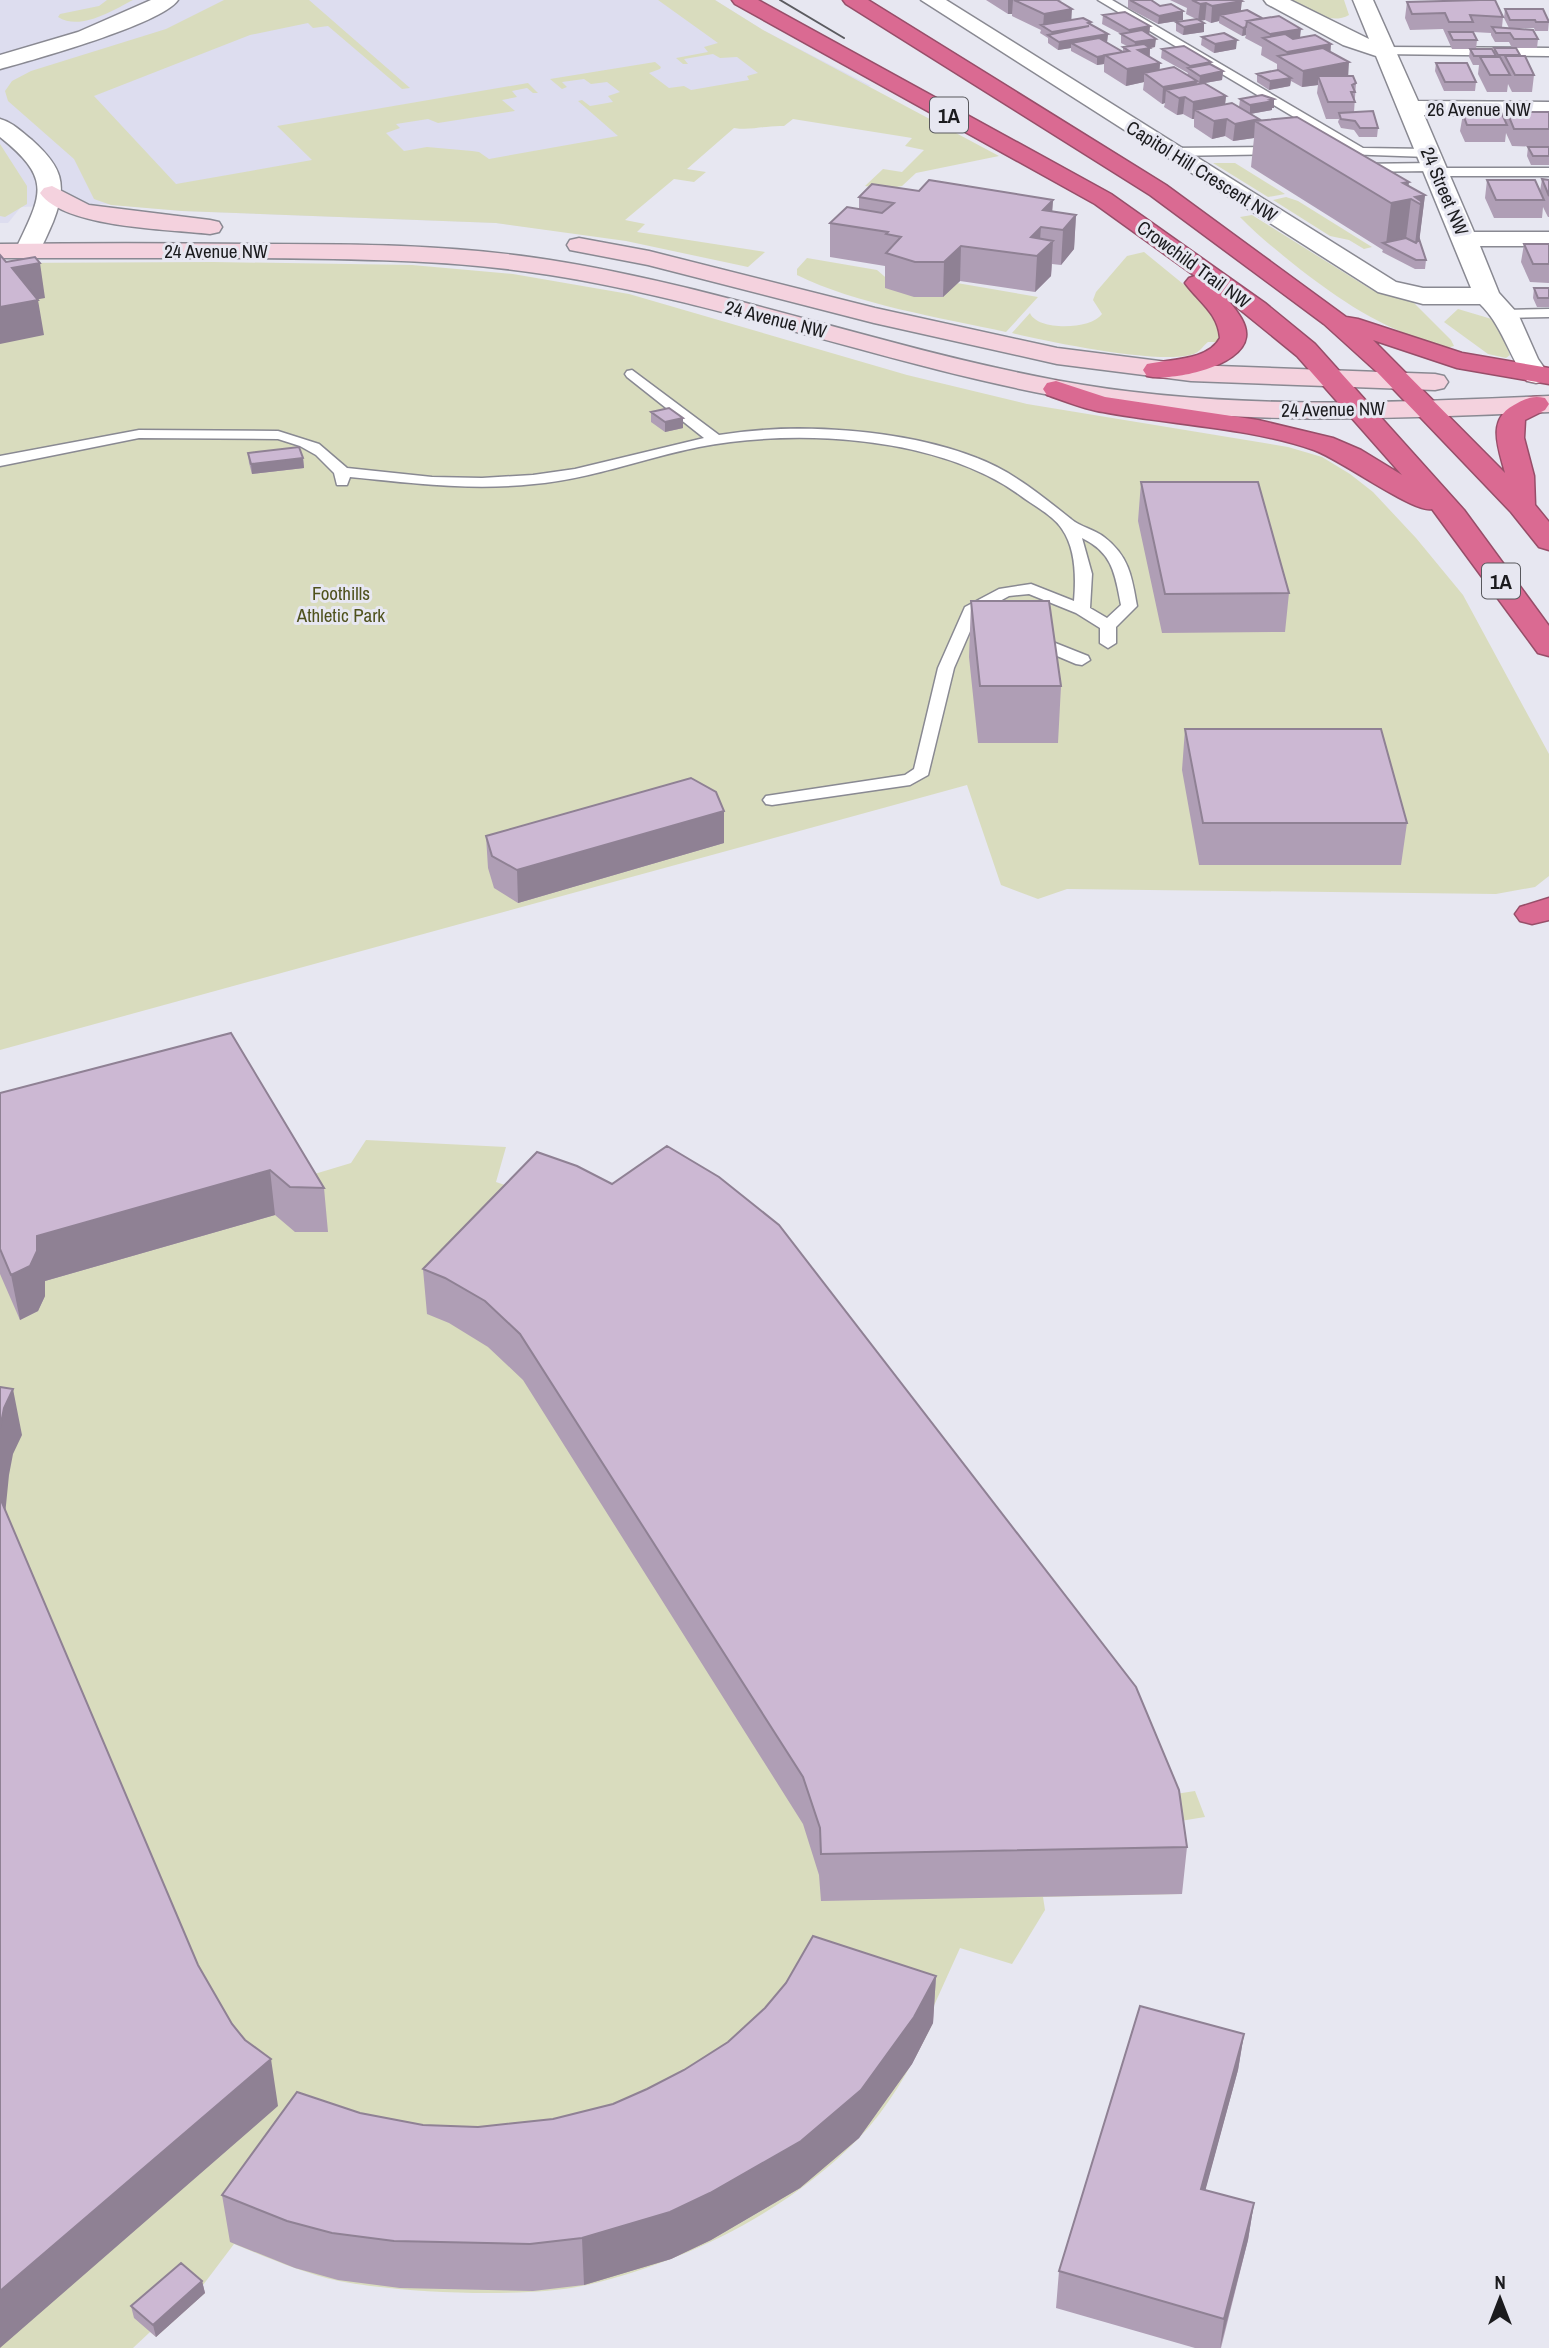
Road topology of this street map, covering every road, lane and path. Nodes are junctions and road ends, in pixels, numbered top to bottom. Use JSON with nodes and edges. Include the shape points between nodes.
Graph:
{"nodes":[{"id":1,"x":168,"y":0,"type":"edge"},
{"id":2,"x":742,"y":0,"type":"edge"},
{"id":3,"x":853,"y":0,"type":"edge"},
{"id":4,"x":931,"y":0,"type":"edge"},
{"id":5,"x":1104,"y":0,"type":"edge"},
{"id":6,"x":1274,"y":0,"type":"edge"},
{"id":7,"x":1363,"y":0,"type":"edge"},
{"id":8,"x":51,"y":27,"type":"dead end"},
{"id":9,"x":78,"y":41,"type":"junction"},
{"id":10,"x":1383,"y":51,"type":"junction"},
{"id":11,"x":1549,"y":51,"type":"edge"},
{"id":12,"x":0,"y":62,"type":"edge"},
{"id":13,"x":1410,"y":108,"type":"junction"},
{"id":14,"x":1549,"y":109,"type":"edge"},
{"id":15,"x":0,"y":126,"type":"edge"},
{"id":16,"x":1290,"y":151,"type":"edge"},
{"id":17,"x":1332,"y":151,"type":"edge"},
{"id":18,"x":1360,"y":151,"type":"junction"},
{"id":19,"x":1171,"y":152,"type":"junction"},
{"id":20,"x":1433,"y":164,"type":"junction"},
{"id":21,"x":1348,"y":168,"type":"edge"},
{"id":22,"x":1549,"y":172,"type":"edge"},
{"id":23,"x":52,"y":193,"type":"junction"},
{"id":24,"x":210,"y":227,"type":"junction"},
{"id":25,"x":0,"y":228,"type":"edge"},
{"id":26,"x":38,"y":228,"type":"junction"},
{"id":27,"x":442,"y":231,"type":"dead end"},
{"id":28,"x":1465,"y":239,"type":"junction"},
{"id":29,"x":1549,"y":239,"type":"edge"},
{"id":30,"x":555,"y":242,"type":"dead end"},
{"id":31,"x":0,"y":251,"type":"edge"},
{"id":32,"x":27,"y":251,"type":"junction"},
{"id":33,"x":1197,"y":267,"type":"junction"},
{"id":34,"x":1496,"y":305,"type":"junction"},
{"id":35,"x":1549,"y":313,"type":"edge"},
{"id":36,"x":1333,"y":319,"type":"junction"},
{"id":37,"x":971,"y":368,"type":"junction"},
{"id":38,"x":1156,"y":370,"type":"junction"},
{"id":39,"x":632,"y":374,"type":"dead end"},
{"id":40,"x":1335,"y":383,"type":"junction"},
{"id":41,"x":1056,"y":388,"type":"junction"},
{"id":42,"x":1545,"y":389,"type":"edge"},
{"id":43,"x":1412,"y":394,"type":"junction"},
{"id":44,"x":1359,"y":409,"type":"junction"},
{"id":45,"x":716,"y":440,"type":"junction"},
{"id":46,"x":0,"y":461,"type":"edge"},
{"id":47,"x":1521,"y":506,"type":"junction"},
{"id":48,"x":1454,"y":516,"type":"junction"},
{"id":49,"x":1069,"y":526,"type":"junction"},
{"id":50,"x":1549,"y":541,"type":"edge"},
{"id":51,"x":971,"y":610,"type":"junction"},
{"id":52,"x":1082,"y":610,"type":"junction"},
{"id":53,"x":988,"y":620,"type":"edge"},
{"id":54,"x":1009,"y":630,"type":"edge"},
{"id":55,"x":1549,"y":647,"type":"edge"},
{"id":56,"x":1083,"y":660,"type":"dead end"},
{"id":57,"x":772,"y":800,"type":"dead end"},
{"id":58,"x":1549,"y":908,"type":"edge"},
{"id":59,"x":1549,"y":916,"type":"edge"}],
"edges":[{"from":1,"to":9,"type":"street"},
{"from":2,"to":33,"type":"highway","name":"Crowchild Trail NW","number":"1A","via":[[1103,199]]},
{"from":3,"to":36,"type":"highway","name":"Crowchild Trail NW","number":"1A","via":[[1158,190]]},
{"from":4,"to":19,"type":"street","name":"Capitol Hill Crescent NW"},
{"from":5,"to":18,"type":"lane"},
{"from":6,"to":10,"type":"street","via":[[1351,40]]},
{"from":7,"to":10,"type":"street","name":"24 Street NW"},
{"from":8,"to":9,"type":"street"},
{"from":9,"to":12,"type":"street"},
{"from":10,"to":11,"type":"lane"},
{"from":10,"to":13,"type":"street","name":"24 Street NW"},
{"from":13,"to":14,"type":"street","name":"26 Avenue NW"},
{"from":13,"to":20,"type":"street","name":"24 Street NW"},
{"from":15,"to":23,"type":"street","via":[[46,169]]},
{"from":16,"to":19,"type":"lane"},
{"from":17,"to":18,"type":"lane"},
{"from":18,"to":20,"type":"lane"},
{"from":19,"to":34,"type":"street","name":"Capitol Hill Crescent NW","via":[[1387,287]]},
{"from":20,"to":21,"type":"lane"},
{"from":20,"to":22,"type":"lane"},
{"from":20,"to":28,"type":"street","name":"24 Street NW"},
{"from":23,"to":24,"type":"street","via":[[86,212]]},
{"from":23,"to":26,"type":"street"},
{"from":24,"to":26,"type":"street","name":"24 Avenue NW"},
{"from":24,"to":27,"type":"street","name":"24 Avenue NW"},
{"from":25,"to":26,"type":"street","name":"24 Avenue NW"},
{"from":26,"to":32,"type":"street"},
{"from":28,"to":29,"type":"street"},
{"from":28,"to":34,"type":"street","name":"24 Street NW"},
{"from":30,"to":38,"type":"street","name":"24 Avenue NW","via":[[649,258],[994,343]]},
{"from":31,"to":32,"type":"street","name":"24 Avenue NW"},
{"from":32,"to":37,"type":"street","name":"24 Avenue NW","via":[[330,251],[520,262],[636,284]]},
{"from":33,"to":38,"type":"highway","via":[[1197,282],[1231,325],[1230,343],[1225,351],[1198,365]]},
{"from":33,"to":40,"type":"highway","name":"Crowchild Trail NW","number":"1A","via":[[1306,350]]},
{"from":34,"to":35,"type":"lane"},
{"from":34,"to":42,"type":"street","name":"24 Street NW"},
{"from":36,"to":42,"type":"highway"},
{"from":36,"to":43,"type":"highway","name":"Crowchild Trail NW","number":"1A"},
{"from":37,"to":40,"type":"street","via":[[1178,391],[1297,393]]},
{"from":37,"to":41,"type":"street","name":"24 Avenue NW"},
{"from":38,"to":40,"type":"street","name":"24 Avenue NW"},
{"from":39,"to":45,"type":"lane"},
{"from":40,"to":43,"type":"street"},
{"from":40,"to":44,"type":"highway","name":"Crowchild Trail NW","number":"1A"},
{"from":41,"to":44,"type":"street","name":"24 Avenue NW","via":[[1189,406]]},
{"from":41,"to":48,"type":"highway","via":[[1101,404],[1258,428],[1323,444]]},
{"from":42,"to":43,"type":"street","name":"24 Avenue NW"},
{"from":42,"to":47,"type":"highway","via":[[1513,416],[1509,429],[1509,444],[1520,474]]},
{"from":43,"to":44,"type":"street","name":"24 Avenue NW"},
{"from":43,"to":47,"type":"highway","name":"Crowchild Trail NW","number":"1A"},
{"from":44,"to":48,"type":"highway","name":"Crowchild Trail NW","number":"1A"},
{"from":45,"to":46,"type":"lane","via":[[613,467],[534,480],[434,482],[342,477],[317,447],[298,439],[248,433],[125,436]]},
{"from":45,"to":49,"type":"lane","via":[[856,438],[939,450],[1012,482]]},
{"from":47,"to":50,"type":"highway","name":"Crowchild Trail NW","number":"1A"},
{"from":48,"to":55,"type":"highway","name":"Crowchild Trail NW","number":"1A"},
{"from":49,"to":52,"type":"lane","via":[[1083,565]]},
{"from":49,"to":52,"type":"lane","via":[[1098,540],[1122,566],[1129,606],[1108,635]]},
{"from":51,"to":52,"type":"lane","via":[[1004,592],[1031,589]]},
{"from":51,"to":53,"type":"lane"},
{"from":51,"to":57,"type":"lane","via":[[946,668],[922,771],[911,780]]},
{"from":54,"to":56,"type":"lane"},
{"from":58,"to":59,"type":"highway","via":[[1532,914]]}]}
